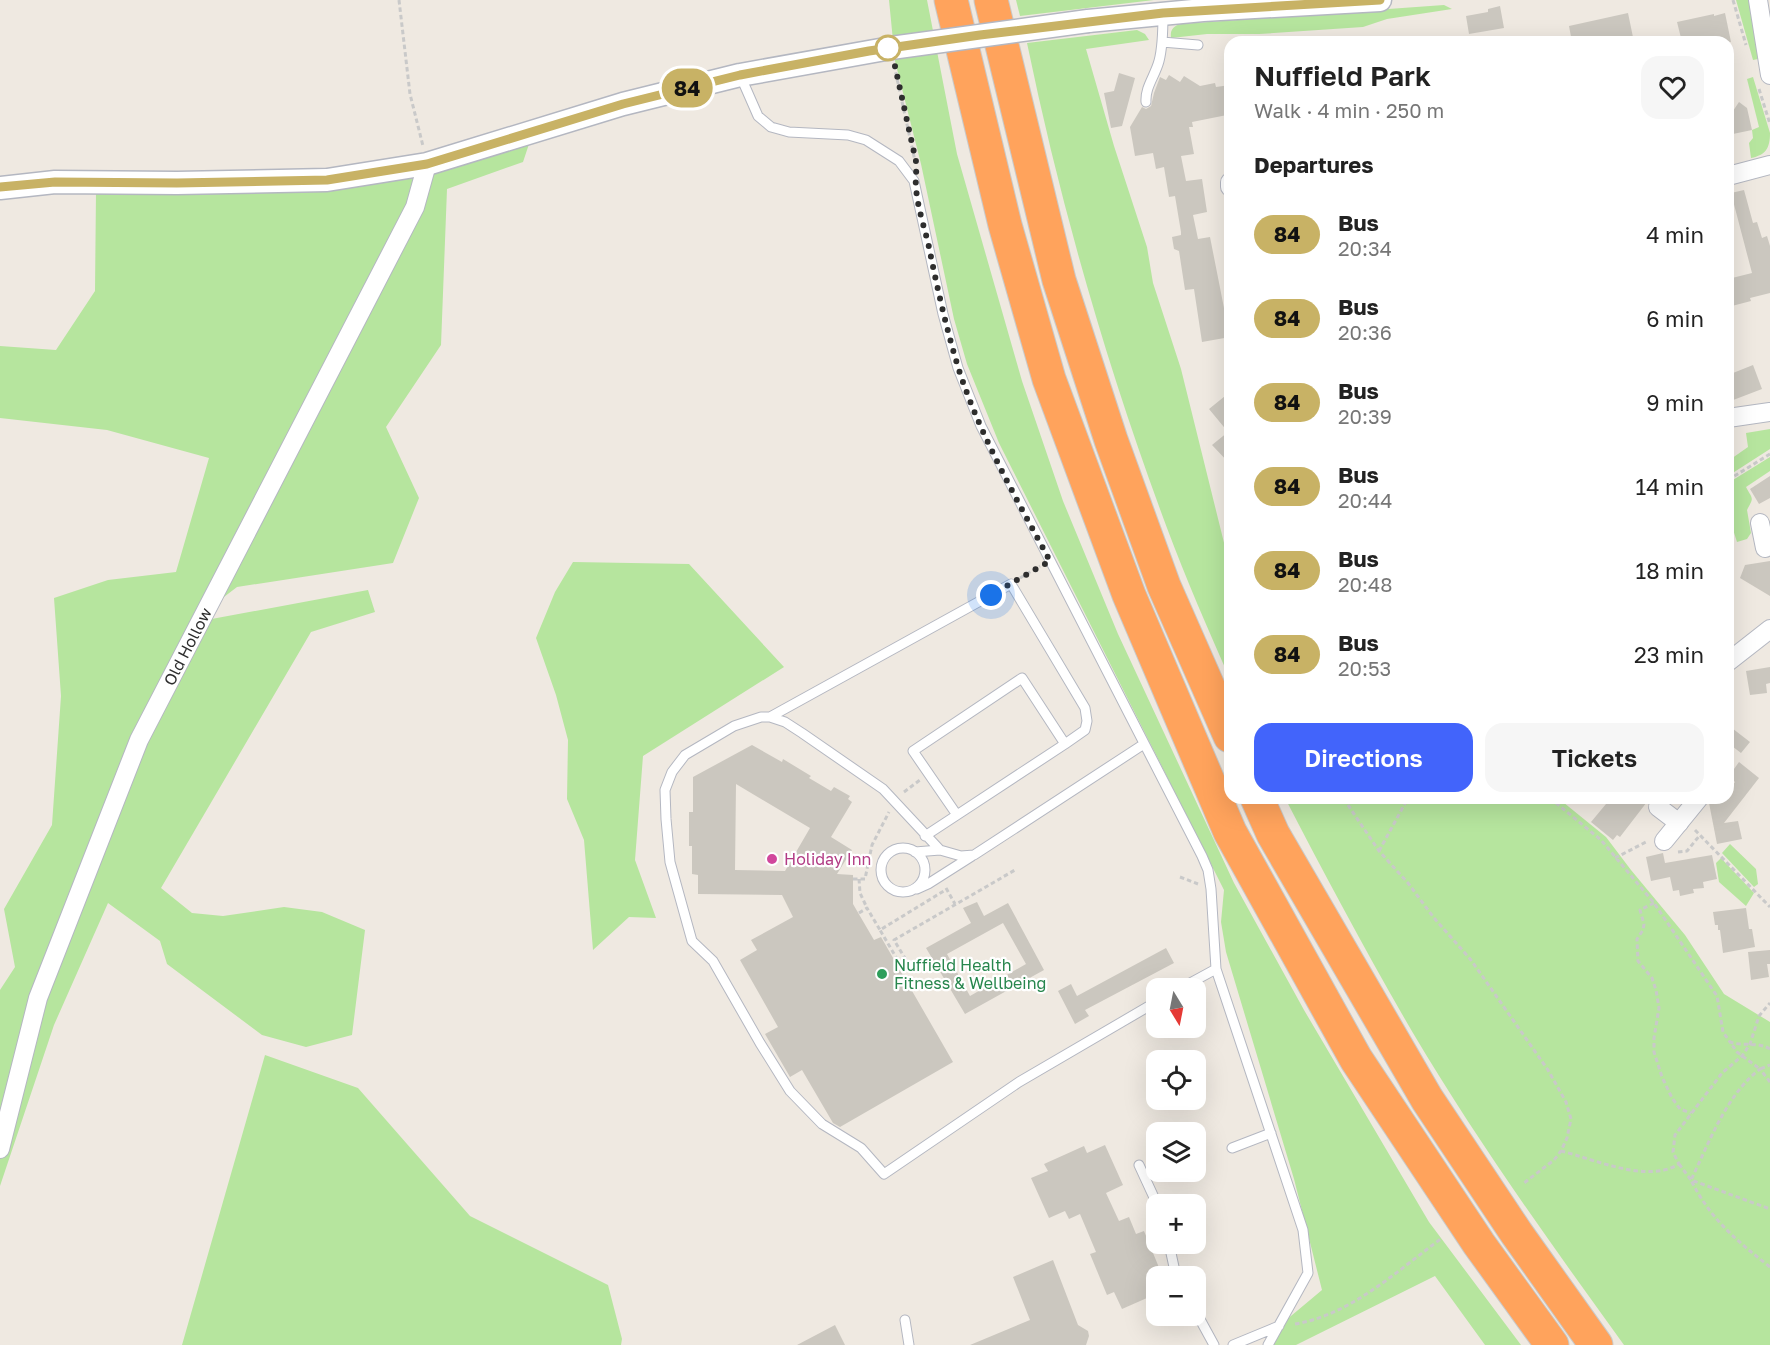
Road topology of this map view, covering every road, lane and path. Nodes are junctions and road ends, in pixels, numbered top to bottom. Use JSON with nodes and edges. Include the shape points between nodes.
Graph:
{"nodes":[{"id":1,"x":399,"y":0,"type":"edge"},
{"id":2,"x":951,"y":0,"type":"edge"},
{"id":3,"x":991,"y":0,"type":"edge"},
{"id":4,"x":1380,"y":0,"type":"edge"},
{"id":5,"x":1758,"y":0,"type":"edge"},
{"id":6,"x":1291,"y":3,"type":"edge"},
{"id":7,"x":1163,"y":13,"type":"junction"},
{"id":8,"x":1162,"y":42,"type":"junction"},
{"id":9,"x":1198,"y":45,"type":"dead end"},
{"id":10,"x":891,"y":48,"type":"junction"},
{"id":11,"x":740,"y":75,"type":"junction"},
{"id":12,"x":1770,"y":75,"type":"edge"},
{"id":13,"x":1146,"y":102,"type":"dead end"},
{"id":14,"x":427,"y":164,"type":"junction"},
{"id":15,"x":1770,"y":165,"type":"edge"},
{"id":16,"x":1734,"y":174,"type":"edge"},
{"id":17,"x":914,"y":181,"type":"junction"},
{"id":18,"x":0,"y":188,"type":"edge"},
{"id":19,"x":1770,"y":412,"type":"edge"},
{"id":20,"x":1734,"y":417,"type":"edge"},
{"id":21,"x":1770,"y":454,"type":"edge"},
{"id":22,"x":1734,"y":476,"type":"edge"},
{"id":23,"x":1760,"y":523,"type":"dead end"},
{"id":24,"x":1762,"y":549,"type":"edge"},
{"id":25,"x":1050,"y":561,"type":"junction"},
{"id":26,"x":1011,"y":584,"type":"junction"},
{"id":27,"x":1770,"y":629,"type":"edge"},
{"id":28,"x":1734,"y":657,"type":"edge"},
{"id":29,"x":770,"y":717,"type":"junction"},
{"id":30,"x":1224,"y":722,"type":"edge"},
{"id":31,"x":1065,"y":744,"type":"junction"},
{"id":32,"x":1144,"y":744,"type":"junction"},
{"id":33,"x":928,"y":773,"type":"junction"},
{"id":34,"x":895,"y":803,"type":"junction"},
{"id":35,"x":1260,"y":804,"type":"edge"},
{"id":36,"x":1348,"y":804,"type":"edge"},
{"id":37,"x":1405,"y":804,"type":"edge"},
{"id":38,"x":1557,"y":804,"type":"edge"},
{"id":39,"x":1695,"y":804,"type":"edge"},
{"id":40,"x":1658,"y":807,"type":"dead end"},
{"id":41,"x":957,"y":815,"type":"junction"},
{"id":42,"x":1681,"y":821,"type":"junction"},
{"id":43,"x":925,"y":836,"type":"junction"},
{"id":44,"x":1664,"y":840,"type":"dead end"},
{"id":45,"x":940,"y":850,"type":"junction"},
{"id":46,"x":1379,"y":851,"type":"junction"},
{"id":47,"x":915,"y":852,"type":"junction"},
{"id":48,"x":974,"y":855,"type":"junction"},
{"id":49,"x":1015,"y":870,"type":"dead end"},
{"id":50,"x":940,"y":877,"type":"junction"},
{"id":51,"x":1180,"y":878,"type":"dead end"},
{"id":52,"x":853,"y":879,"type":"dead end"},
{"id":53,"x":859,"y":879,"type":"junction"},
{"id":54,"x":947,"y":889,"type":"junction"},
{"id":55,"x":1211,"y":889,"type":"junction"},
{"id":56,"x":914,"y":890,"type":"junction"},
{"id":57,"x":1654,"y":903,"type":"junction"},
{"id":58,"x":956,"y":904,"type":"junction"},
{"id":59,"x":1770,"y":907,"type":"edge"},
{"id":60,"x":867,"y":908,"type":"junction"},
{"id":61,"x":859,"y":913,"type":"dead end"},
{"id":62,"x":880,"y":930,"type":"junction"},
{"id":63,"x":1216,"y":969,"type":"junction"},
{"id":64,"x":1199,"y":978,"type":"edge"},
{"id":65,"x":1770,"y":1003,"type":"edge"},
{"id":66,"x":1146,"y":1008,"type":"edge"},
{"id":67,"x":1730,"y":1042,"type":"junction"},
{"id":68,"x":1750,"y":1044,"type":"junction"},
{"id":69,"x":1770,"y":1049,"type":"edge"},
{"id":70,"x":1742,"y":1056,"type":"junction"},
{"id":71,"x":1770,"y":1065,"type":"edge"},
{"id":72,"x":1760,"y":1069,"type":"junction"},
{"id":73,"x":1770,"y":1082,"type":"edge"},
{"id":74,"x":1692,"y":1113,"type":"junction"},
{"id":75,"x":1271,"y":1133,"type":"junction"},
{"id":76,"x":1232,"y":1148,"type":"dead end"},
{"id":77,"x":0,"y":1149,"type":"edge"},
{"id":78,"x":1561,"y":1151,"type":"junction"},
{"id":79,"x":1679,"y":1164,"type":"junction"},
{"id":80,"x":1139,"y":1165,"type":"dead end"},
{"id":81,"x":1691,"y":1180,"type":"junction"},
{"id":82,"x":1524,"y":1183,"type":"dead end"},
{"id":83,"x":1152,"y":1194,"type":"edge"},
{"id":84,"x":1770,"y":1209,"type":"edge"},
{"id":85,"x":1442,"y":1238,"type":"dead end"},
{"id":86,"x":1770,"y":1267,"type":"edge"},
{"id":87,"x":904,"y":1320,"type":"dead end"},
{"id":88,"x":1204,"y":1326,"type":"edge"},
{"id":89,"x":1279,"y":1326,"type":"junction"},
{"id":90,"x":909,"y":1345,"type":"edge"},
{"id":91,"x":1214,"y":1345,"type":"edge"},
{"id":92,"x":1233,"y":1345,"type":"edge"},
{"id":93,"x":1268,"y":1345,"type":"edge"},
{"id":94,"x":1552,"y":1345,"type":"edge"},
{"id":95,"x":1596,"y":1345,"type":"edge"}],
"edges":[{"from":1,"to":14,"type":"path","via":[[410,94]]},
{"from":2,"to":94,"type":"highway","via":[[1005,225],[1049,379],[1129,595],[1230,832],[1356,1059],[1479,1244]]},
{"from":3,"to":30,"type":"highway","via":[[1059,280],[1164,586]]},
{"from":4,"to":6,"type":"street"},
{"from":5,"to":12,"type":"street"},
{"from":6,"to":7,"type":"street"},
{"from":7,"to":8,"type":"lane"},
{"from":7,"to":10,"type":"street","bridge":true},
{"from":8,"to":9,"type":"lane"},
{"from":8,"to":13,"type":"lane"},
{"from":10,"to":11,"type":"street"},
{"from":10,"to":17,"type":"path","via":[[917,166]]},
{"from":11,"to":14,"type":"street","via":[[623,104]]},
{"from":11,"to":17,"type":"lane","via":[[758,116],[771,127],[866,140],[900,161]]},
{"from":14,"to":18,"type":"street","via":[[327,180],[55,182]]},
{"from":14,"to":77,"type":"street","name":"Old Hollow","via":[[415,207],[139,740],[38,998]]},
{"from":15,"to":16,"type":"street"},
{"from":17,"to":25,"type":"lane","via":[[958,368],[981,426]]},
{"from":19,"to":20,"type":"street"},
{"from":21,"to":22,"type":"path"},
{"from":23,"to":24,"type":"street"},
{"from":25,"to":26,"type":"path"},
{"from":25,"to":32,"type":"lane"},
{"from":26,"to":29,"type":"lane"},
{"from":26,"to":31,"type":"lane","via":[[1085,708],[1085,730]]},
{"from":27,"to":28,"type":"street"},
{"from":29,"to":34,"type":"lane","via":[[802,733],[883,789]]},
{"from":29,"to":66,"type":"lane","via":[[734,726],[703,743],[685,755],[672,772],[665,790],[670,862],[692,941],[713,961],[790,1091],[822,1124],[861,1148],[884,1174],[1019,1082]]},
{"from":31,"to":33,"type":"lane","via":[[1022,678],[913,751]]},
{"from":31,"to":41,"type":"lane"},
{"from":32,"to":48,"type":"lane"},
{"from":32,"to":55,"type":"lane","via":[[1202,856]]},
{"from":33,"to":34,"type":"path"},
{"from":33,"to":41,"type":"lane"},
{"from":34,"to":43,"type":"lane"},
{"from":34,"to":53,"type":"path","via":[[872,846],[865,879]]},
{"from":35,"to":95,"type":"highway","via":[[1426,1099]]},
{"from":36,"to":46,"type":"path"},
{"from":37,"to":46,"type":"path"},
{"from":38,"to":57,"type":"path","via":[[1601,840]]},
{"from":39,"to":42,"type":"street"},
{"from":40,"to":42,"type":"street"},
{"from":41,"to":43,"type":"lane"},
{"from":42,"to":44,"type":"street"},
{"from":42,"to":59,"type":"path","via":[[1701,835]]},
{"from":43,"to":45,"type":"lane"},
{"from":45,"to":47,"type":"lane"},
{"from":45,"to":48,"type":"lane"},
{"from":46,"to":78,"type":"path","via":[[1471,960],[1548,1070],[1571,1119]]},
{"from":47,"to":56,"type":"lane","via":[[925,871]]},
{"from":47,"to":56,"type":"lane","via":[[901,848],[888,853],[880,873],[892,890]]},
{"from":48,"to":50,"type":"lane"},
{"from":49,"to":58,"type":"path"},
{"from":50,"to":54,"type":"path"},
{"from":50,"to":56,"type":"lane"},
{"from":51,"to":55,"type":"path"},
{"from":52,"to":53,"type":"path"},
{"from":53,"to":60,"type":"path"},
{"from":54,"to":58,"type":"path"},
{"from":54,"to":62,"type":"path"},
{"from":55,"to":63,"type":"lane"},
{"from":57,"to":67,"type":"path","via":[[1717,996],[1723,1032]]},
{"from":57,"to":74,"type":"path","via":[[1640,910],[1644,924],[1637,939],[1638,961],[1652,978],[1659,1008],[1654,1052],[1672,1098],[1680,1109]]},
{"from":58,"to":62,"type":"path","via":[[894,940],[906,960],[899,964]]},
{"from":60,"to":61,"type":"path"},
{"from":60,"to":62,"type":"path"},
{"from":63,"to":64,"type":"lane"},
{"from":63,"to":75,"type":"lane"},
{"from":65,"to":68,"type":"path","via":[[1759,1016]]},
{"from":67,"to":68,"type":"path"},
{"from":67,"to":70,"type":"path"},
{"from":68,"to":69,"type":"path"},
{"from":68,"to":70,"type":"path"},
{"from":70,"to":72,"type":"path"},
{"from":70,"to":74,"type":"path","via":[[1722,1073]]},
{"from":71,"to":72,"type":"path"},
{"from":72,"to":73,"type":"path"},
{"from":72,"to":81,"type":"path","via":[[1739,1089]]},
{"from":74,"to":79,"type":"path","via":[[1675,1135],[1673,1152]]},
{"from":75,"to":76,"type":"lane"},
{"from":75,"to":89,"type":"lane","via":[[1303,1230],[1308,1273]]},
{"from":78,"to":79,"type":"path","via":[[1636,1171],[1662,1171]]},
{"from":78,"to":82,"type":"path"},
{"from":79,"to":81,"type":"path"},
{"from":80,"to":83,"type":"lane"},
{"from":81,"to":84,"type":"path"},
{"from":81,"to":86,"type":"path","via":[[1715,1220]]},
{"from":85,"to":89,"type":"path","via":[[1338,1310],[1302,1323]]},
{"from":87,"to":90,"type":"lane"},
{"from":88,"to":91,"type":"lane"},
{"from":89,"to":92,"type":"lane"},
{"from":89,"to":93,"type":"lane"}]}
